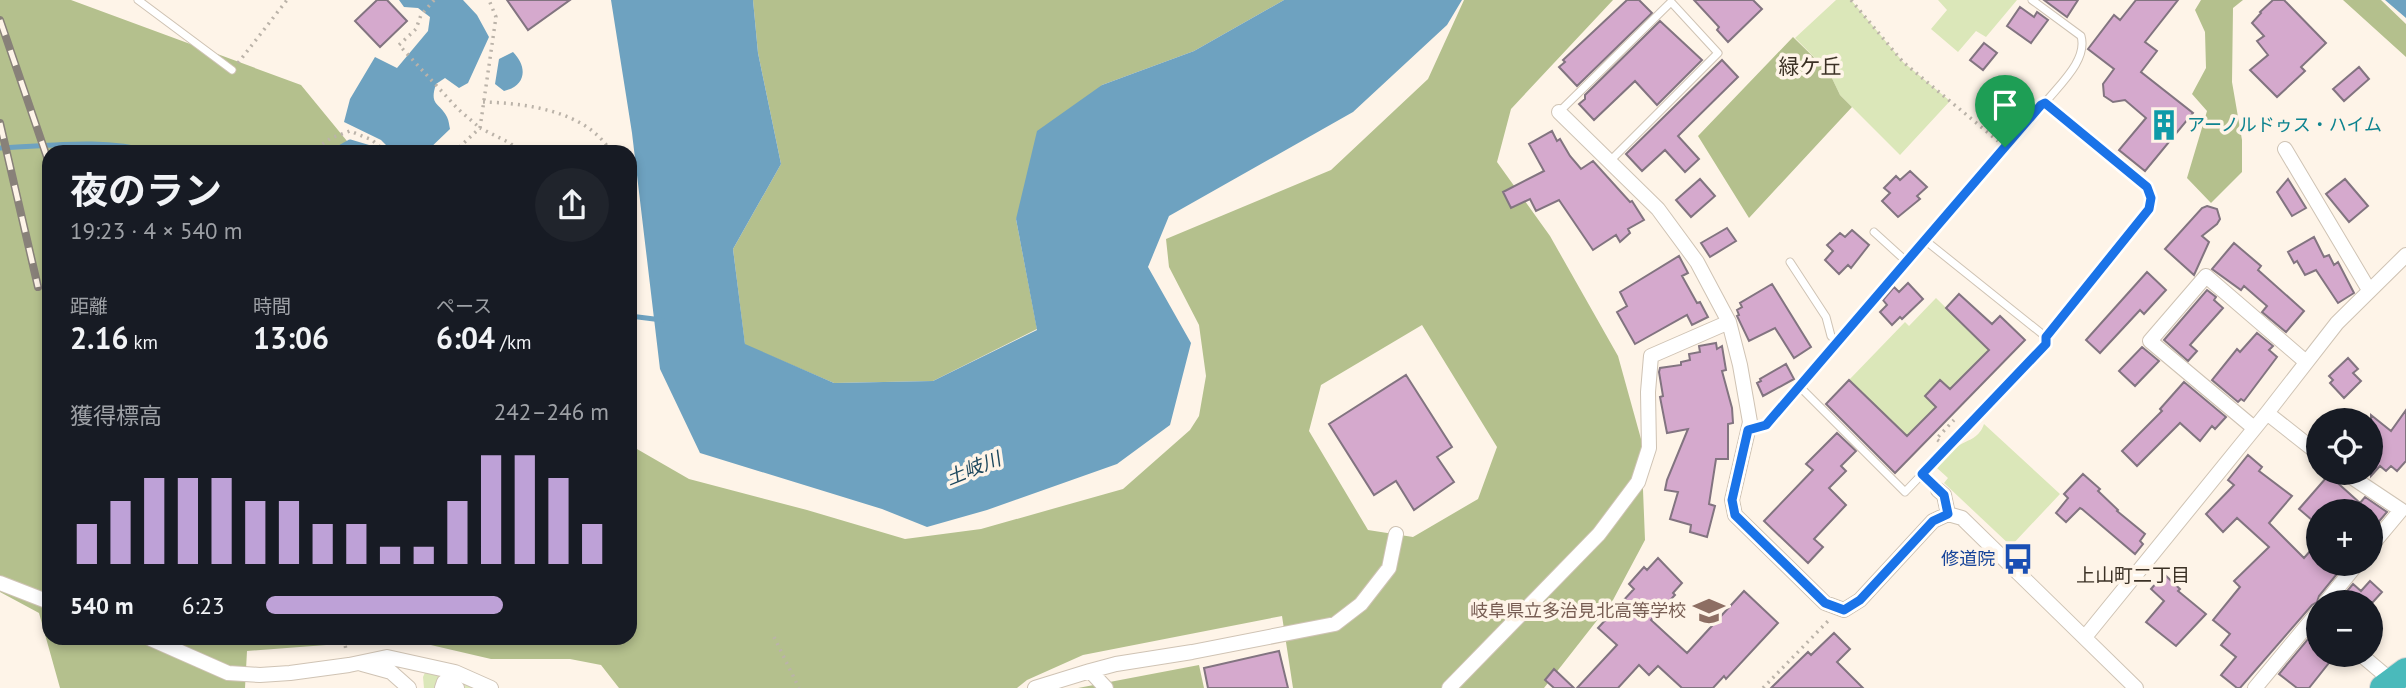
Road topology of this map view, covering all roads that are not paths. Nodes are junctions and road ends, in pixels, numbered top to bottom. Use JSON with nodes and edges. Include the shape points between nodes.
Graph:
{"nodes":[{"id":1,"x":138,"y":0,"type":"edge"},
{"id":2,"x":2032,"y":0,"type":"edge"},
{"id":3,"x":232,"y":70,"type":"road end"},
{"id":4,"x":2045,"y":103,"type":"junction"},
{"id":5,"x":1559,"y":112,"type":"joint"},
{"id":6,"x":2285,"y":149,"type":"dead end"},
{"id":7,"x":1610,"y":160,"type":"junction"},
{"id":8,"x":1874,"y":232,"type":"dead end"},
{"id":9,"x":1926,"y":241,"type":"junction"},
{"id":10,"x":2406,"y":255,"type":"edge"},
{"id":11,"x":1790,"y":262,"type":"dead end"},
{"id":12,"x":1907,"y":262,"type":"junction"},
{"id":13,"x":2369,"y":290,"type":"junction"},
{"id":14,"x":1729,"y":323,"type":"junction"},
{"id":15,"x":2046,"y":337,"type":"junction"},
{"id":16,"x":1838,"y":343,"type":"junction"},
{"id":17,"x":2306,"y":362,"type":"junction"},
{"id":18,"x":1800,"y":387,"type":"junction"},
{"id":19,"x":2267,"y":413,"type":"junction"},
{"id":20,"x":2254,"y":428,"type":"junction"},
{"id":21,"x":1748,"y":430,"type":"junction"},
{"id":22,"x":2306,"y":444,"type":"edge"},
{"id":23,"x":1922,"y":474,"type":"junction"},
{"id":24,"x":2366,"y":485,"type":"edge"},
{"id":25,"x":1938,"y":490,"type":"joint"},
{"id":26,"x":2404,"y":507,"type":"edge"},
{"id":27,"x":1948,"y":514,"type":"junction"},
{"id":28,"x":2383,"y":532,"type":"edge"},
{"id":29,"x":1396,"y":534,"type":"dead end"},
{"id":30,"x":2347,"y":576,"type":"edge"},
{"id":31,"x":0,"y":583,"type":"edge"},
{"id":32,"x":2336,"y":590,"type":"edge"},
{"id":33,"x":42,"y":600,"type":"edge"},
{"id":34,"x":2306,"y":629,"type":"edge"},
{"id":35,"x":2085,"y":637,"type":"junction"},
{"id":36,"x":165,"y":645,"type":"edge"},
{"id":37,"x":354,"y":663,"type":"junction"},
{"id":38,"x":428,"y":666,"type":"junction"},
{"id":39,"x":2377,"y":667,"type":"edge"},
{"id":40,"x":1090,"y":671,"type":"junction"},
{"id":41,"x":2394,"y":680,"type":"edge"},
{"id":42,"x":461,"y":684,"type":"edge"},
{"id":43,"x":409,"y":688,"type":"edge"},
{"id":44,"x":442,"y":688,"type":"edge"},
{"id":45,"x":491,"y":688,"type":"edge"},
{"id":46,"x":1035,"y":688,"type":"edge"},
{"id":47,"x":1106,"y":688,"type":"edge"},
{"id":48,"x":1449,"y":688,"type":"edge"},
{"id":49,"x":2136,"y":688,"type":"edge"},
{"id":50,"x":2255,"y":688,"type":"edge"}],
"edges":[{"from":1,"to":3,"type":"lane"},
{"from":2,"to":4,"type":"lane","via":[[2081,36],[2084,46]]},
{"from":4,"to":9,"type":"lane"},
{"from":4,"to":15,"type":"lane","via":[[2147,187],[2151,198],[2149,209]]},
{"from":5,"to":7,"type":"street"},
{"from":5,"to":7,"type":"lane","via":[[1671,2],[1718,53]]},
{"from":6,"to":13,"type":"street"},
{"from":7,"to":14,"type":"street","via":[[1658,209],[1697,262]]},
{"from":8,"to":12,"type":"lane"},
{"from":9,"to":12,"type":"lane"},
{"from":9,"to":15,"type":"lane"},
{"from":10,"to":13,"type":"street"},
{"from":11,"to":16,"type":"lane"},
{"from":12,"to":16,"type":"lane"},
{"from":13,"to":17,"type":"street"},
{"from":14,"to":21,"type":"street"},
{"from":14,"to":48,"type":"street","via":[[1651,356],[1649,449],[1638,482],[1599,534]]},
{"from":15,"to":23,"type":"lane","via":[[2042,349]]},
{"from":16,"to":18,"type":"lane"},
{"from":17,"to":19,"type":"street"},
{"from":17,"to":20,"type":"street","via":[[2206,276],[2150,341]]},
{"from":18,"to":21,"type":"lane","via":[[1766,425]]},
{"from":18,"to":23,"type":"lane","via":[[1905,492]]},
{"from":19,"to":20,"type":"street"},
{"from":19,"to":22,"type":"street"},
{"from":20,"to":35,"type":"street"},
{"from":21,"to":27,"type":"street","via":[[1732,500],[1735,515],[1825,603],[1844,610],[1860,600],[1933,521]]},
{"from":23,"to":25,"type":"lane"},
{"from":24,"to":26,"type":"street"},
{"from":25,"to":27,"type":"street","via":[[1944,495]]},
{"from":26,"to":28,"type":"street"},
{"from":27,"to":35,"type":"street","via":[[1962,518]]},
{"from":29,"to":40,"type":"street","via":[[1388,568],[1361,604],[1335,624]]},
{"from":30,"to":32,"type":"street"},
{"from":31,"to":33,"type":"street"},
{"from":34,"to":50,"type":"street"},
{"from":35,"to":49,"type":"street"},
{"from":36,"to":37,"type":"street","via":[[228,673],[290,673]]},
{"from":37,"to":38,"type":"street","via":[[387,657]]},
{"from":37,"to":43,"type":"street","via":[[391,672]]},
{"from":38,"to":42,"type":"street"},
{"from":38,"to":43,"type":"street","via":[[416,671]]},
{"from":39,"to":41,"type":"street"},
{"from":40,"to":46,"type":"street"},
{"from":40,"to":47,"type":"street"},
{"from":42,"to":44,"type":"street","via":[[444,682]]},
{"from":42,"to":45,"type":"street"}]}
